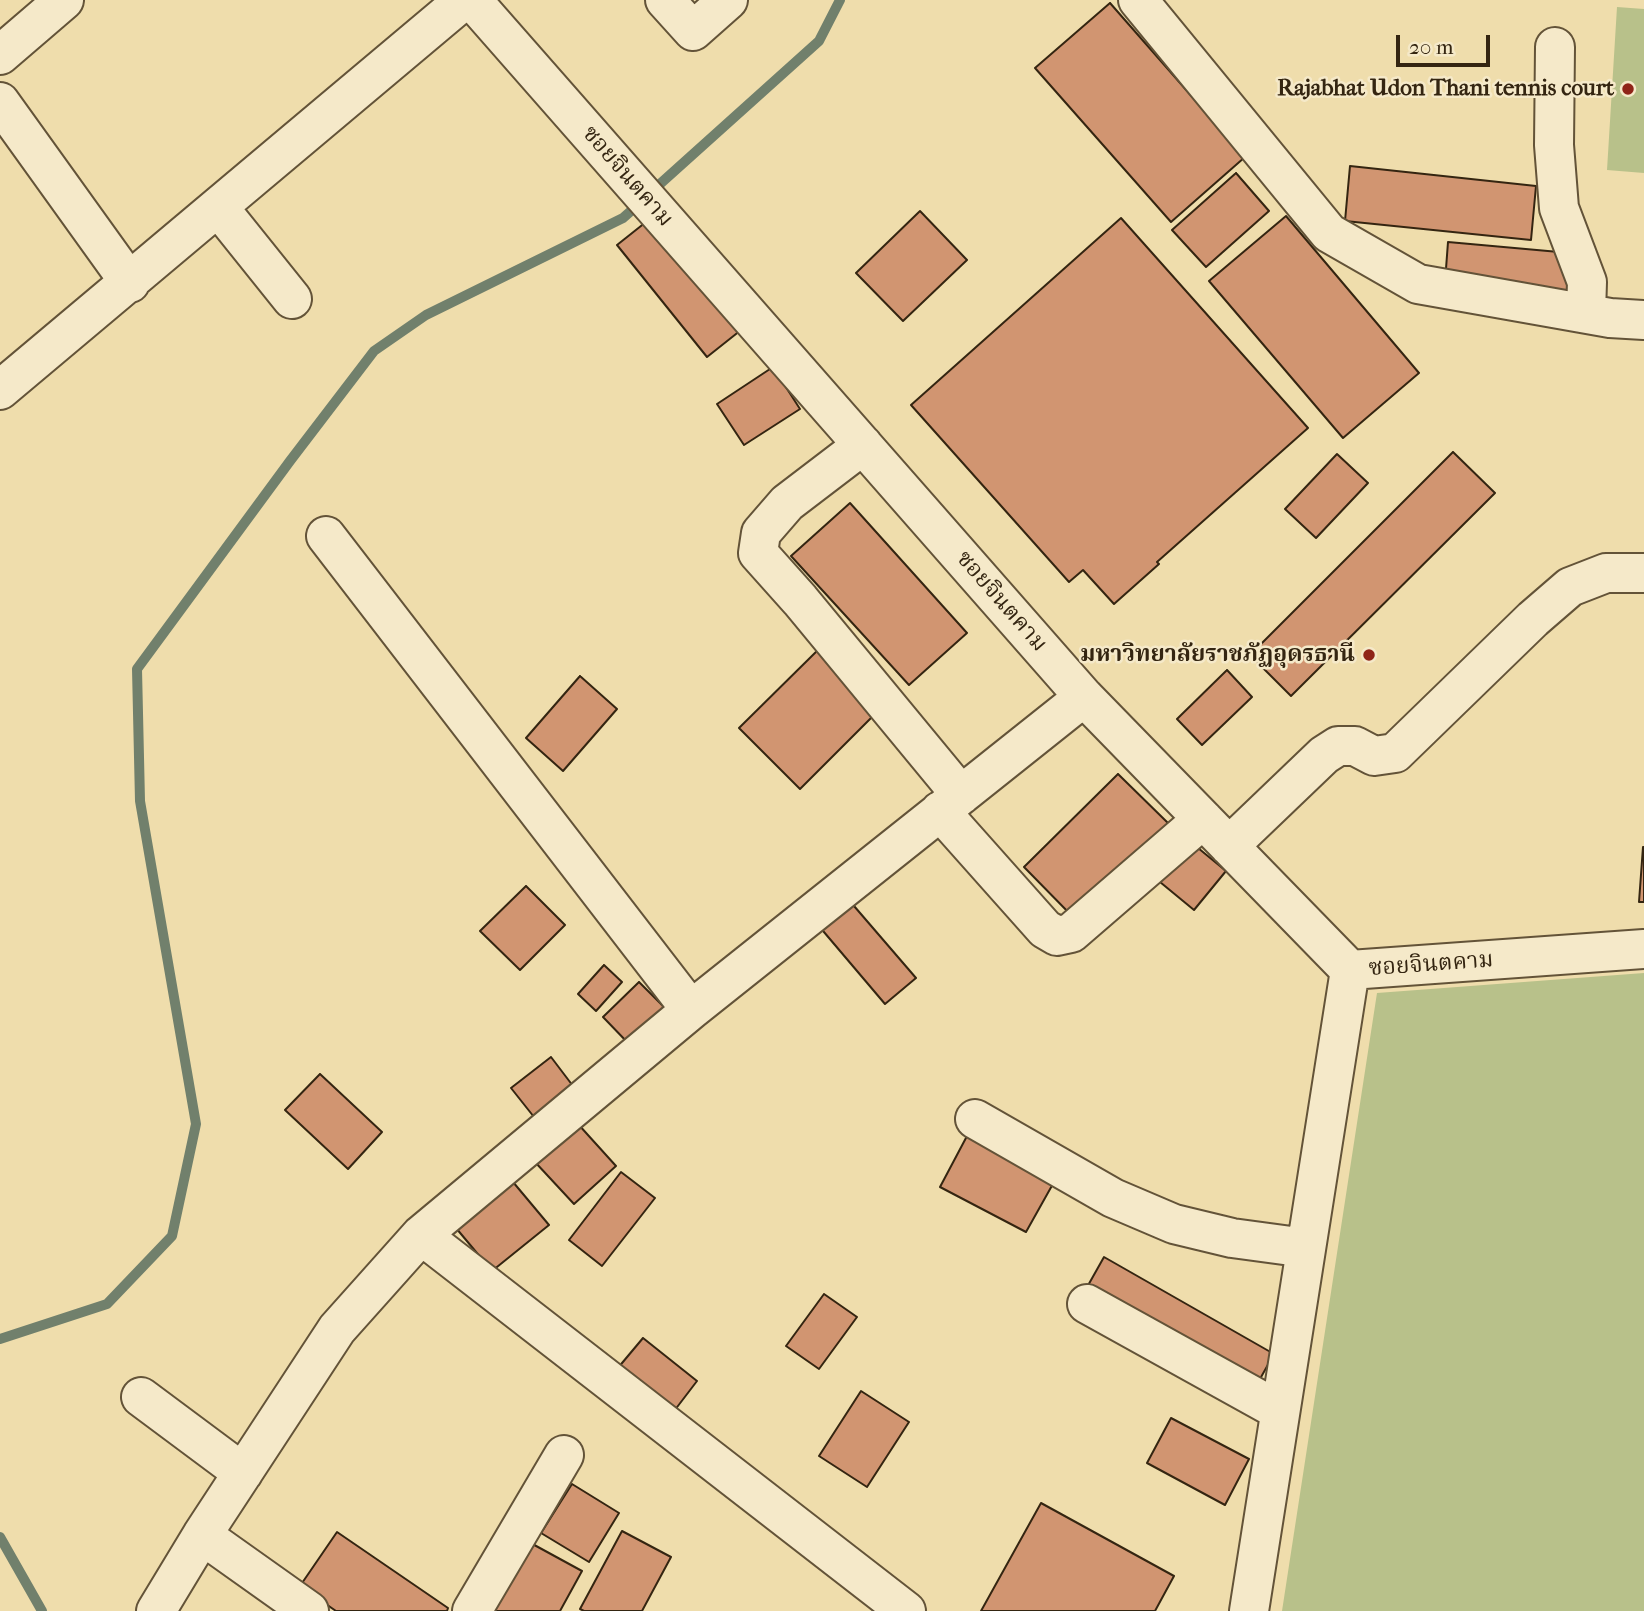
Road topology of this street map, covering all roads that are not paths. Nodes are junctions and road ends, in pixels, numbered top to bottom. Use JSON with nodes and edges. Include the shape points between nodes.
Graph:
{"nodes":[{"id":1,"x":64,"y":0,"type":"edge"},
{"id":2,"x":464,"y":0,"type":"edge"},
{"id":3,"x":472,"y":0,"type":"edge"},
{"id":4,"x":665,"y":0,"type":"edge"},
{"id":5,"x":729,"y":0,"type":"edge"},
{"id":6,"x":1138,"y":0,"type":"edge"},
{"id":7,"x":1555,"y":47,"type":"dead end"},
{"id":8,"x":0,"y":55,"type":"edge"},
{"id":9,"x":0,"y":102,"type":"edge"},
{"id":10,"x":219,"y":208,"type":"junction"},
{"id":11,"x":130,"y":283,"type":"junction"},
{"id":12,"x":292,"y":299,"type":"dead end"},
{"id":13,"x":1586,"y":313,"type":"junction"},
{"id":14,"x":1644,"y":320,"type":"edge"},
{"id":15,"x":0,"y":390,"type":"edge"},
{"id":16,"x":863,"y":445,"type":"junction"},
{"id":17,"x":326,"y":536,"type":"dead end"},
{"id":18,"x":1644,"y":573,"type":"edge"},
{"id":19,"x":1084,"y":697,"type":"junction"},
{"id":20,"x":951,"y":803,"type":"junction"},
{"id":21,"x":1203,"y":819,"type":"junction"},
{"id":22,"x":1229,"y":846,"type":"junction"},
{"id":23,"x":1644,"y":949,"type":"edge"},
{"id":24,"x":1350,"y":970,"type":"junction"},
{"id":25,"x":691,"y":1010,"type":"junction"},
{"id":26,"x":975,"y":1119,"type":"dead end"},
{"id":27,"x":421,"y":1235,"type":"junction"},
{"id":28,"x":1306,"y":1248,"type":"junction"},
{"id":29,"x":1087,"y":1304,"type":"dead end"},
{"id":30,"x":141,"y":1397,"type":"dead end"},
{"id":31,"x":1280,"y":1411,"type":"junction"},
{"id":32,"x":564,"y":1455,"type":"dead end"},
{"id":33,"x":243,"y":1473,"type":"junction"},
{"id":34,"x":202,"y":1535,"type":"junction"},
{"id":35,"x":156,"y":1611,"type":"edge"},
{"id":36,"x":309,"y":1611,"type":"edge"},
{"id":37,"x":472,"y":1611,"type":"edge"},
{"id":38,"x":906,"y":1611,"type":"edge"},
{"id":39,"x":1249,"y":1611,"type":"edge"}],
"edges":[{"from":1,"to":8,"type":"street"},
{"from":2,"to":10,"type":"street"},
{"from":3,"to":16,"type":"street","name":"ซอยจินตคาม"},
{"from":4,"to":5,"type":"street","via":[[693,31]]},
{"from":6,"to":13,"type":"street","via":[[1329,233],[1418,284]]},
{"from":7,"to":13,"type":"street","via":[[1559,208],[1587,282]]},
{"from":9,"to":11,"type":"street"},
{"from":10,"to":11,"type":"street"},
{"from":10,"to":12,"type":"street"},
{"from":11,"to":15,"type":"street"},
{"from":13,"to":14,"type":"street"},
{"from":16,"to":19,"type":"street","name":"ซอยจินตคาม"},
{"from":16,"to":20,"type":"street","via":[[787,503],[761,533],[758,553],[800,600]]},
{"from":17,"to":25,"type":"street"},
{"from":18,"to":22,"type":"street","via":[[1606,573],[1570,587],[1395,753],[1374,756],[1355,746],[1338,746]]},
{"from":19,"to":20,"type":"street"},
{"from":19,"to":21,"type":"street","name":"ซอยจินตคาม"},
{"from":20,"to":21,"type":"street","via":[[1045,929],[1057,936],[1072,933]]},
{"from":20,"to":25,"type":"street"},
{"from":21,"to":22,"type":"street","name":"ซอยจินตคาม"},
{"from":22,"to":24,"type":"street","name":"ซอยจินตคาม"},
{"from":23,"to":24,"type":"street","name":"ซอยจินตคาม"},
{"from":24,"to":28,"type":"street"},
{"from":25,"to":27,"type":"street"},
{"from":26,"to":28,"type":"street","via":[[1114,1198],[1174,1224]]},
{"from":27,"to":33,"type":"street","via":[[337,1329]]},
{"from":27,"to":38,"type":"street"},
{"from":28,"to":31,"type":"street"},
{"from":29,"to":31,"type":"street"},
{"from":30,"to":33,"type":"street"},
{"from":31,"to":39,"type":"street"},
{"from":32,"to":37,"type":"street"},
{"from":33,"to":34,"type":"street"},
{"from":34,"to":35,"type":"street"},
{"from":34,"to":36,"type":"street"}]}
